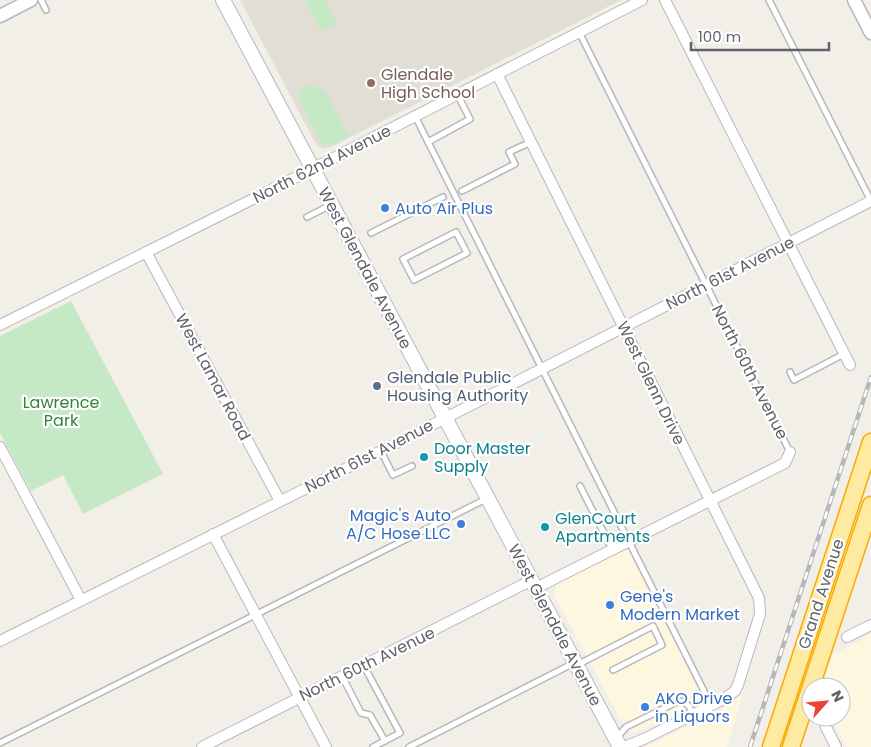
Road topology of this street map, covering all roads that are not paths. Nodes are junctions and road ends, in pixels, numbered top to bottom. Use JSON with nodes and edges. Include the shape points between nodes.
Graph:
{"nodes":[{"id":1,"x":31,"y":0,"type":"edge"},
{"id":2,"x":41,"y":0,"type":"edge"},
{"id":3,"x":223,"y":0,"type":"edge"},
{"id":4,"x":642,"y":0,"type":"edge"},
{"id":5,"x":665,"y":0,"type":"edge"},
{"id":6,"x":769,"y":0,"type":"edge"},
{"id":7,"x":854,"y":0,"type":"edge"},
{"id":8,"x":46,"y":10,"type":"dead end"},
{"id":9,"x":0,"y":16,"type":"edge"},
{"id":10,"x":579,"y":32,"type":"junction"},
{"id":11,"x":871,"y":33,"type":"edge"},
{"id":12,"x":497,"y":74,"type":"junction"},
{"id":13,"x":458,"y":94,"type":"junction"},
{"id":14,"x":415,"y":116,"type":"junction"},
{"id":15,"x":428,"y":142,"type":"junction"},
{"id":16,"x":530,"y":142,"type":"junction"},
{"id":17,"x":312,"y":168,"type":"junction"},
{"id":18,"x":462,"y":191,"type":"dead end"},
{"id":19,"x":443,"y":197,"type":"dead end"},
{"id":20,"x":871,"y":201,"type":"edge"},
{"id":21,"x":331,"y":205,"type":"junction"},
{"id":22,"x":307,"y":217,"type":"dead end"},
{"id":23,"x":371,"y":232,"type":"dead end"},
{"id":24,"x":456,"y":232,"type":"joint"},
{"id":25,"x":788,"y":243,"type":"junction"},
{"id":26,"x":146,"y":252,"type":"junction"},
{"id":27,"x":706,"y":285,"type":"junction"},
{"id":28,"x":0,"y":325,"type":"edge"},
{"id":29,"x":624,"y":327,"type":"junction"},
{"id":30,"x":844,"y":354,"type":"junction"},
{"id":31,"x":850,"y":365,"type":"dead end"},
{"id":32,"x":542,"y":368,"type":"junction"},
{"id":33,"x":790,"y":372,"type":"dead end"},
{"id":34,"x":445,"y":417,"type":"junction"},
{"id":35,"x":871,"y":442,"type":"edge"},
{"id":36,"x":0,"y":447,"type":"edge"},
{"id":37,"x":381,"y":450,"type":"junction"},
{"id":38,"x":790,"y":452,"type":"joint"},
{"id":39,"x":412,"y":466,"type":"dead end"},
{"id":40,"x":580,"y":486,"type":"dead end"},
{"id":41,"x":488,"y":498,"type":"junction"},
{"id":42,"x":280,"y":501,"type":"junction"},
{"id":43,"x":710,"y":501,"type":"junction"},
{"id":44,"x":871,"y":506,"type":"edge"},
{"id":45,"x":213,"y":534,"type":"junction"},
{"id":46,"x":628,"y":541,"type":"junction"},
{"id":47,"x":612,"y":549,"type":"junction"},
{"id":48,"x":534,"y":584,"type":"junction"},
{"id":49,"x":81,"y":600,"type":"junction"},
{"id":50,"x":256,"y":615,"type":"junction"},
{"id":51,"x":871,"y":625,"type":"edge"},
{"id":52,"x":847,"y":637,"type":"dead end"},
{"id":53,"x":0,"y":641,"type":"edge"},
{"id":54,"x":576,"y":664,"type":"junction"},
{"id":55,"x":364,"y":666,"type":"junction"},
{"id":56,"x":613,"y":670,"type":"dead end"},
{"id":57,"x":342,"y":676,"type":"junction"},
{"id":58,"x":300,"y":697,"type":"junction"},
{"id":59,"x":712,"y":706,"type":"junction"},
{"id":60,"x":693,"y":715,"type":"junction"},
{"id":61,"x":826,"y":727,"type":"dead end"},
{"id":62,"x":384,"y":741,"type":"junction"},
{"id":63,"x":0,"y":743,"type":"edge"},
{"id":64,"x":620,"y":744,"type":"edge"},
{"id":65,"x":202,"y":747,"type":"edge"},
{"id":66,"x":326,"y":747,"type":"edge"},
{"id":67,"x":374,"y":747,"type":"edge"},
{"id":68,"x":409,"y":747,"type":"edge"},
{"id":69,"x":771,"y":747,"type":"edge"},
{"id":70,"x":791,"y":747,"type":"edge"},
{"id":71,"x":836,"y":747,"type":"edge"}],
"edges":[{"from":1,"to":9,"type":"street"},
{"from":2,"to":8,"type":"lane"},
{"from":3,"to":17,"type":"main road","name":"West Glendale Avenue"},
{"from":4,"to":10,"type":"street","name":"North 62nd Avenue"},
{"from":5,"to":25,"type":"street"},
{"from":6,"to":20,"type":"lane"},
{"from":7,"to":11,"type":"street"},
{"from":10,"to":12,"type":"street","name":"North 62nd Avenue"},
{"from":10,"to":27,"type":"lane","name":"North 60th Avenue"},
{"from":12,"to":13,"type":"street","name":"North 62nd Avenue"},
{"from":12,"to":16,"type":"street","name":"West Glenn Drive"},
{"from":13,"to":14,"type":"street","name":"North 62nd Avenue"},
{"from":13,"to":15,"type":"lane","via":[[470,119]]},
{"from":14,"to":15,"type":"lane"},
{"from":14,"to":17,"type":"street","name":"North 62nd Avenue"},
{"from":15,"to":32,"type":"lane"},
{"from":16,"to":18,"type":"lane","via":[[509,152],[515,164]]},
{"from":16,"to":29,"type":"street","name":"West Glenn Drive"},
{"from":17,"to":21,"type":"main road","name":"West Glendale Avenue"},
{"from":17,"to":26,"type":"street","name":"North 62nd Avenue"},
{"from":19,"to":23,"type":"lane"},
{"from":20,"to":25,"type":"street","name":"North 61st Avenue"},
{"from":21,"to":22,"type":"lane"},
{"from":21,"to":34,"type":"main road","name":"West Glendale Avenue"},
{"from":24,"to":24,"type":"lane","via":[[403,259],[414,280],[467,253]]},
{"from":25,"to":27,"type":"street","name":"North 61st Avenue"},
{"from":25,"to":30,"type":"street"},
{"from":26,"to":28,"type":"street","name":"North 62nd Avenue"},
{"from":26,"to":42,"type":"street","name":"West Lamar Road"},
{"from":27,"to":29,"type":"street","name":"North 61st Avenue"},
{"from":27,"to":38,"type":"lane","name":"North 60th Avenue"},
{"from":29,"to":32,"type":"street","name":"North 61st Avenue"},
{"from":29,"to":43,"type":"street","name":"West Glenn Drive"},
{"from":30,"to":31,"type":"street"},
{"from":30,"to":33,"type":"lane","via":[[794,380]]},
{"from":32,"to":34,"type":"street","name":"North 61st Avenue"},
{"from":32,"to":46,"type":"lane"},
{"from":34,"to":37,"type":"street","name":"North 61st Avenue"},
{"from":34,"to":41,"type":"main road","name":"West Glendale Avenue"},
{"from":35,"to":69,"type":"highway","name":"Grand Avenue"},
{"from":36,"to":49,"type":"street"},
{"from":37,"to":39,"type":"lane","via":[[394,475]]},
{"from":37,"to":42,"type":"street","name":"North 61st Avenue"},
{"from":38,"to":43,"type":"street","name":"North 60th Avenue","via":[[785,463]]},
{"from":40,"to":47,"type":"lane"},
{"from":41,"to":48,"type":"main road","name":"West Glendale Avenue"},
{"from":41,"to":50,"type":"lane"},
{"from":42,"to":45,"type":"street","name":"North 61st Avenue"},
{"from":43,"to":46,"type":"street","name":"North 60th Avenue"},
{"from":43,"to":59,"type":"street","name":"West Glenn Drive","via":[[761,606],[738,685],[730,696]]},
{"from":44,"to":70,"type":"highway","name":"Grand Avenue"},
{"from":45,"to":49,"type":"street","name":"North 61st Avenue"},
{"from":45,"to":50,"type":"street"},
{"from":46,"to":47,"type":"street","name":"North 60th Avenue"},
{"from":46,"to":59,"type":"lane"},
{"from":47,"to":48,"type":"street","name":"North 60th Avenue"},
{"from":48,"to":54,"type":"main road","name":"West Glendale Avenue"},
{"from":48,"to":55,"type":"street","name":"North 60th Avenue"},
{"from":49,"to":53,"type":"street","name":"North 61st Avenue"},
{"from":50,"to":58,"type":"street"},
{"from":50,"to":63,"type":"lane"},
{"from":51,"to":52,"type":"street"},
{"from":54,"to":56,"type":"lane","via":[[653,626],[662,644]]},
{"from":54,"to":64,"type":"main road","name":"West Glendale Avenue"},
{"from":54,"to":68,"type":"lane"},
{"from":55,"to":57,"type":"street","name":"North 60th Avenue"},
{"from":55,"to":62,"type":"lane","via":[[400,733]]},
{"from":57,"to":58,"type":"street","name":"North 60th Avenue"},
{"from":57,"to":62,"type":"lane","via":[[361,713],[370,715]]},
{"from":58,"to":65,"type":"street","name":"North 60th Avenue"},
{"from":58,"to":66,"type":"street"},
{"from":59,"to":60,"type":"street"},
{"from":60,"to":64,"type":"street","via":[[644,740]]},
{"from":60,"to":64,"type":"lane","via":[[689,705],[679,701],[626,727]]},
{"from":61,"to":71,"type":"street"},
{"from":62,"to":67,"type":"lane"}]}
